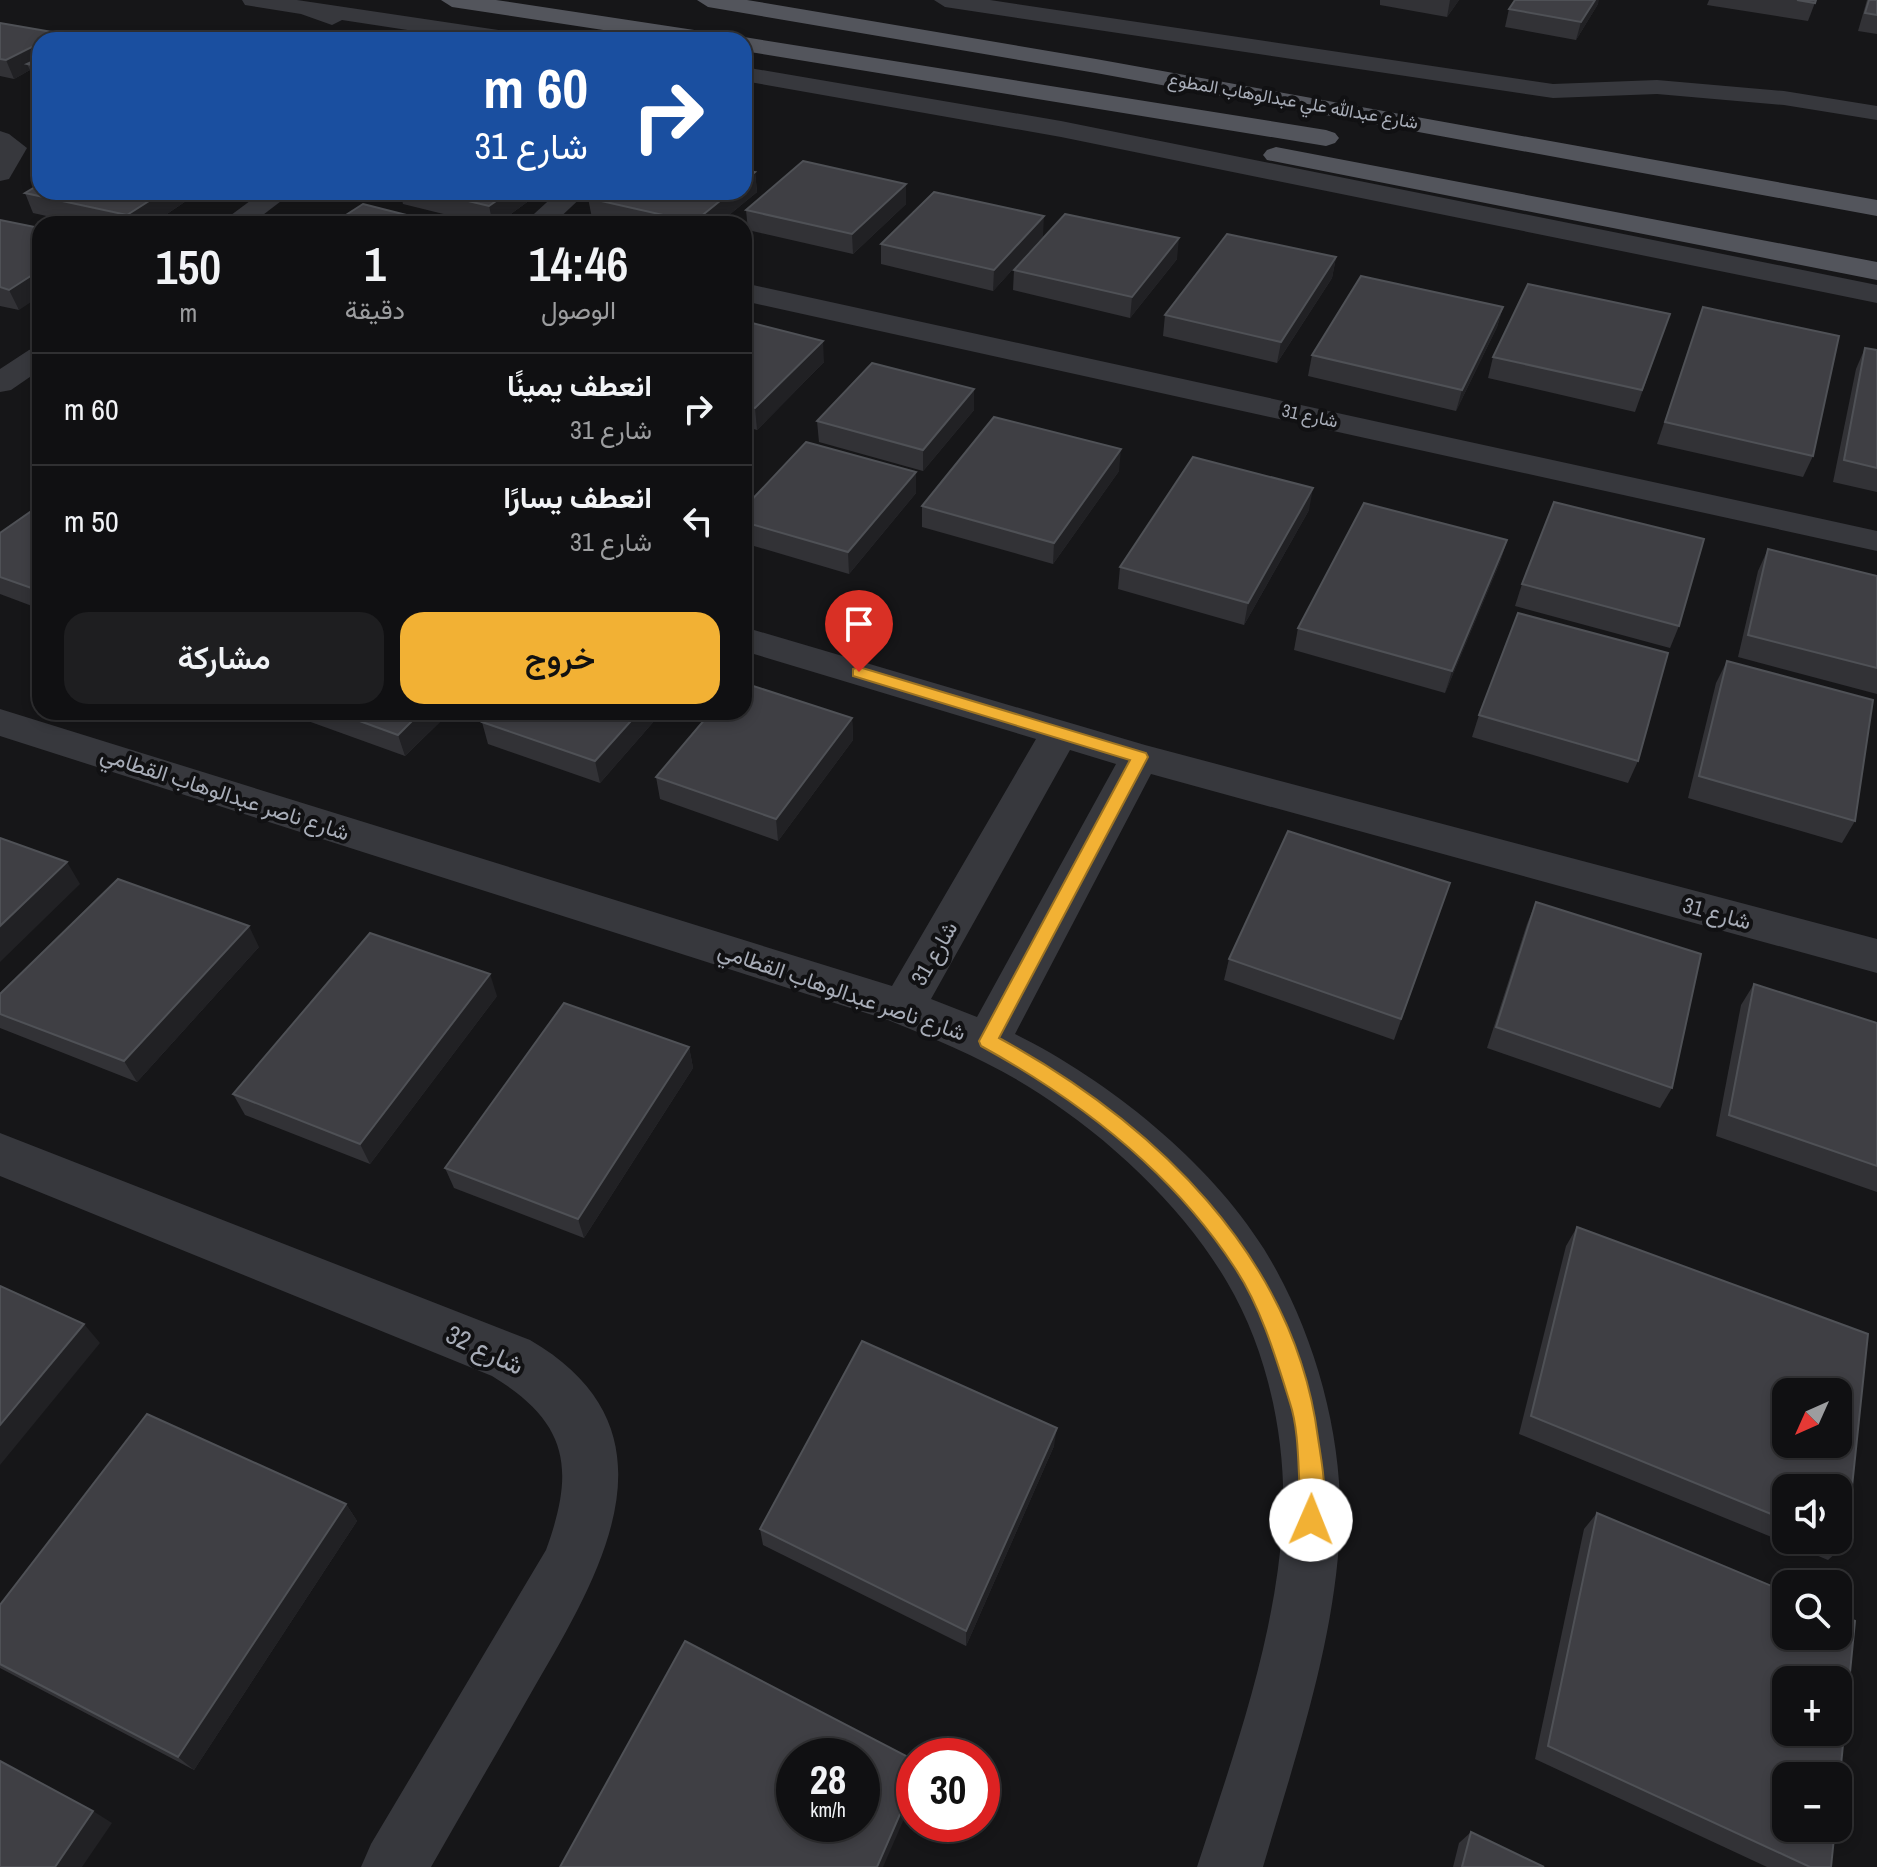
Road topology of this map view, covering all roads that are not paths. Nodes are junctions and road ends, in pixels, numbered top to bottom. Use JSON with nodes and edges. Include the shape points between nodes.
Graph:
{"nodes":[{"id":1,"x":253,"y":0,"type":"edge"},
{"id":2,"x":452,"y":0,"type":"edge"},
{"id":3,"x":708,"y":0,"type":"edge"},
{"id":4,"x":945,"y":0,"type":"edge"},
{"id":5,"x":306,"y":8,"type":"junction"},
{"id":6,"x":358,"y":32,"type":"edge"},
{"id":7,"x":466,"y":32,"type":"edge"},
{"id":8,"x":662,"y":32,"type":"edge"},
{"id":9,"x":752,"y":45,"type":"edge"},
{"id":10,"x":888,"y":65,"type":"junction"},
{"id":11,"x":1096,"y":66,"type":"junction"},
{"id":12,"x":752,"y":75,"type":"edge"},
{"id":13,"x":1877,"y":113,"type":"edge"},
{"id":14,"x":0,"y":139,"type":"edge"},
{"id":15,"x":1343,"y":141,"type":"dead end"},
{"id":16,"x":1714,"y":153,"type":"dead end"},
{"id":17,"x":0,"y":173,"type":"edge"},
{"id":18,"x":268,"y":200,"type":"edge"},
{"id":19,"x":565,"y":200,"type":"edge"},
{"id":20,"x":1877,"y":208,"type":"edge"},
{"id":21,"x":245,"y":216,"type":"edge"},
{"id":22,"x":546,"y":216,"type":"edge"},
{"id":23,"x":1877,"y":271,"type":"edge"},
{"id":24,"x":752,"y":294,"type":"edge"},
{"id":25,"x":1877,"y":294,"type":"edge"},
{"id":26,"x":32,"y":361,"type":"edge"},
{"id":27,"x":0,"y":383,"type":"edge"},
{"id":28,"x":1877,"y":541,"type":"edge"},
{"id":29,"x":752,"y":641,"type":"edge"},
{"id":30,"x":0,"y":722,"type":"edge"},
{"id":31,"x":1060,"y":732,"type":"junction"},
{"id":32,"x":1140,"y":757,"type":"junction"},
{"id":33,"x":1877,"y":956,"type":"edge"},
{"id":34,"x":903,"y":1007,"type":"junction"},
{"id":35,"x":988,"y":1041,"type":"junction"},
{"id":36,"x":0,"y":1154,"type":"edge"},
{"id":37,"x":394,"y":1867,"type":"edge"},
{"id":38,"x":1230,"y":1867,"type":"edge"}],
"edges":[{"from":1,"to":5,"type":"street"},
{"from":2,"to":8,"type":"main road"},
{"from":3,"to":11,"type":"main road","name":"شارع عبدالله علي عبدالوهاب المطوع"},
{"from":4,"to":13,"type":"street","via":[[1553,91],[1657,87]]},
{"from":5,"to":6,"type":"street"},
{"from":5,"to":7,"type":"street"},
{"from":9,"to":10,"type":"main road","name":"شارع عبدالله علي عبدالوهاب المطوع"},
{"from":10,"to":15,"type":"main road","name":"شارع عبدالله علي عبدالوهاب المطوع"},
{"from":10,"to":23,"type":"main road","via":[[987,93],[1204,141]]},
{"from":11,"to":16,"type":"main road"},
{"from":11,"to":20,"type":"main road","name":"شارع عبدالله علي عبدالوهاب المطوع"},
{"from":12,"to":25,"type":"street","via":[[1061,129]]},
{"from":14,"to":17,"type":"street","via":[[14,148]]},
{"from":18,"to":21,"type":"street"},
{"from":19,"to":22,"type":"street"},
{"from":24,"to":28,"type":"street","name":"شارع 31"},
{"from":26,"to":27,"type":"street"},
{"from":29,"to":31,"type":"street","name":"شارع 31"},
{"from":30,"to":34,"type":"street","name":"شارع ناصر عبدالوهاب القطامي"},
{"from":31,"to":32,"type":"street","name":"شارع 31"},
{"from":31,"to":34,"type":"street","name":"شارع 31"},
{"from":32,"to":33,"type":"street","name":"شارع 31"},
{"from":32,"to":35,"type":"street"},
{"from":34,"to":35,"type":"street","name":"شارع ناصر عبدالوهاب القطامي"},
{"from":35,"to":38,"type":"street","name":"شارع ناصر عبدالوهاب القطامي","via":[[1049,1074],[1108,1118],[1197,1201],[1244,1262],[1275,1327],[1303,1406],[1311,1543],[1295,1653]]},
{"from":36,"to":37,"type":"street","name":"شارع 32","via":[[511,1358],[552,1385],[576,1418],[589,1451],[591,1491],[579,1547]]}]}
